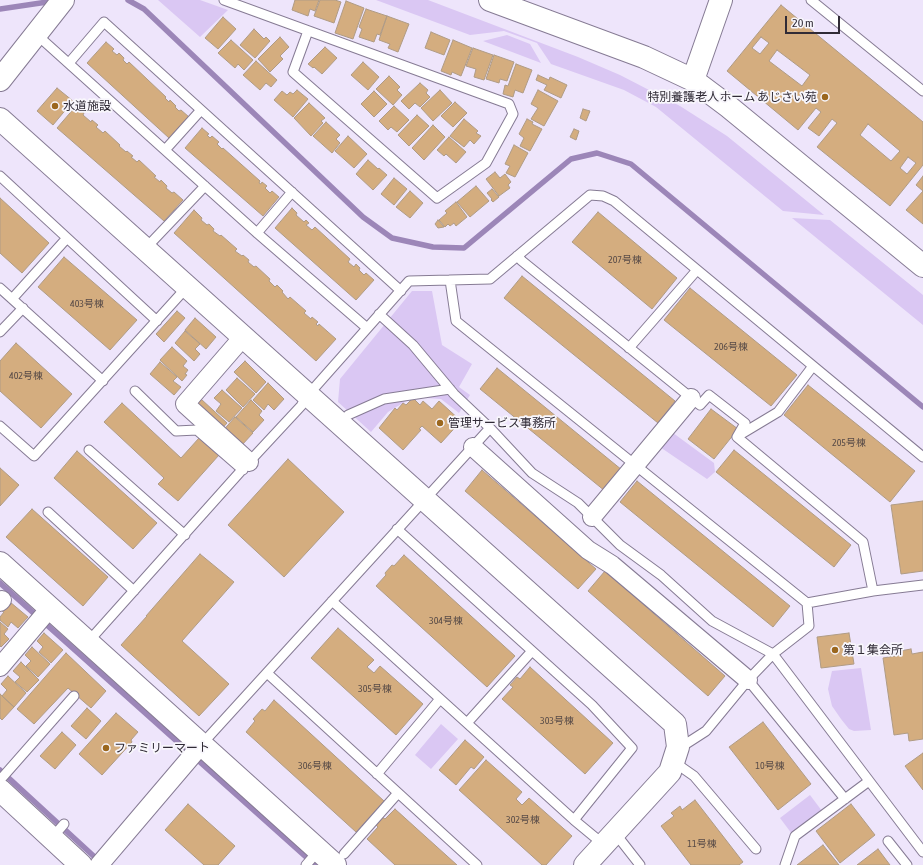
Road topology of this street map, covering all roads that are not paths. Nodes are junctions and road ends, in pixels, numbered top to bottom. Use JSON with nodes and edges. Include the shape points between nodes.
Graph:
{"nodes":[{"id":1,"x":224,"y":0,"type":"edge"},
{"id":2,"x":490,"y":0,"type":"edge"},
{"id":3,"x":721,"y":0,"type":"edge"},
{"id":4,"x":811,"y":0,"type":"edge"},
{"id":5,"x":60,"y":4,"type":"edge"},
{"id":6,"x":308,"y":31,"type":"junction"},
{"id":7,"x":36,"y":34,"type":"junction"},
{"id":8,"x":69,"y":63,"type":"junction"},
{"id":9,"x":0,"y":80,"type":"edge"},
{"id":10,"x":693,"y":80,"type":"junction"},
{"id":11,"x":923,"y":92,"type":"edge"},
{"id":12,"x":201,"y":110,"type":"junction"},
{"id":13,"x":0,"y":119,"type":"edge"},
{"id":14,"x":165,"y":150,"type":"junction"},
{"id":15,"x":0,"y":176,"type":"edge"},
{"id":16,"x":205,"y":186,"type":"junction"},
{"id":17,"x":292,"y":192,"type":"junction"},
{"id":18,"x":256,"y":233,"type":"junction"},
{"id":19,"x":67,"y":238,"type":"junction"},
{"id":20,"x":145,"y":249,"type":"junction"},
{"id":21,"x":517,"y":256,"type":"junction"},
{"id":22,"x":923,"y":266,"type":"edge"},
{"id":23,"x":697,"y":270,"type":"junction"},
{"id":24,"x":450,"y":280,"type":"junction"},
{"id":25,"x":187,"y":287,"type":"junction"},
{"id":26,"x":0,"y":288,"type":"edge"},
{"id":27,"x":400,"y":291,"type":"junction"},
{"id":28,"x":12,"y":299,"type":"junction"},
{"id":29,"x":23,"y":308,"type":"junction"},
{"id":30,"x":380,"y":314,"type":"junction"},
{"id":31,"x":157,"y":321,"type":"junction"},
{"id":32,"x":367,"y":328,"type":"junction"},
{"id":33,"x":0,"y":332,"type":"edge"},
{"id":34,"x":243,"y":337,"type":"junction"},
{"id":35,"x":629,"y":348,"type":"junction"},
{"id":36,"x":813,"y":366,"type":"junction"},
{"id":37,"x":103,"y":381,"type":"junction"},
{"id":38,"x":450,"y":389,"type":"junction"},
{"id":39,"x":135,"y":391,"type":"dead end"},
{"id":40,"x":308,"y":395,"type":"junction"},
{"id":41,"x":691,"y":398,"type":"junction"},
{"id":42,"x":348,"y":415,"type":"dead end"},
{"id":43,"x":0,"y":426,"type":"edge"},
{"id":44,"x":490,"y":428,"type":"junction"},
{"id":45,"x":738,"y":437,"type":"junction"},
{"id":46,"x":472,"y":447,"type":"junction"},
{"id":47,"x":89,"y":450,"type":"dead end"},
{"id":48,"x":923,"y":457,"type":"edge"},
{"id":49,"x":636,"y":465,"type":"junction"},
{"id":50,"x":246,"y":466,"type":"junction"},
{"id":51,"x":424,"y":500,"type":"junction"},
{"id":52,"x":48,"y":512,"type":"dead end"},
{"id":53,"x":592,"y":517,"type":"junction"},
{"id":54,"x":397,"y":529,"type":"junction"},
{"id":55,"x":185,"y":535,"type":"junction"},
{"id":56,"x":0,"y":563,"type":"edge"},
{"id":57,"x":923,"y":585,"type":"edge"},
{"id":58,"x":134,"y":591,"type":"junction"},
{"id":59,"x":873,"y":591,"type":"junction"},
{"id":60,"x":332,"y":601,"type":"junction"},
{"id":61,"x":807,"y":603,"type":"junction"},
{"id":62,"x":49,"y":609,"type":"junction"},
{"id":63,"x":88,"y":642,"type":"junction"},
{"id":64,"x":532,"y":651,"type":"junction"},
{"id":65,"x":773,"y":654,"type":"junction"},
{"id":66,"x":0,"y":666,"type":"edge"},
{"id":67,"x":266,"y":673,"type":"junction"},
{"id":68,"x":748,"y":680,"type":"junction"},
{"id":69,"x":74,"y":696,"type":"dead end"},
{"id":70,"x":440,"y":699,"type":"junction"},
{"id":71,"x":467,"y":723,"type":"junction"},
{"id":72,"x":201,"y":745,"type":"junction"},
{"id":73,"x":675,"y":756,"type":"junction"},
{"id":74,"x":377,"y":774,"type":"junction"},
{"id":75,"x":2,"y":780,"type":"edge"},
{"id":76,"x":869,"y":781,"type":"junction"},
{"id":77,"x":398,"y":793,"type":"junction"},
{"id":78,"x":845,"y":799,"type":"junction"},
{"id":79,"x":574,"y":820,"type":"junction"},
{"id":80,"x":609,"y":839,"type":"junction"},
{"id":81,"x":888,"y":841,"type":"dead end"},
{"id":82,"x":756,"y":849,"type":"dead end"},
{"id":83,"x":923,"y":852,"type":"edge"},
{"id":84,"x":313,"y":857,"type":"edge"},
{"id":85,"x":339,"y":859,"type":"edge"},
{"id":86,"x":103,"y":861,"type":"edge"},
{"id":87,"x":81,"y":865,"type":"edge"},
{"id":88,"x":477,"y":865,"type":"edge"},
{"id":89,"x":585,"y":865,"type":"edge"},
{"id":90,"x":640,"y":865,"type":"edge"},
{"id":91,"x":785,"y":865,"type":"edge"},
{"id":92,"x":907,"y":865,"type":"edge"}],
"edges":[{"from":1,"to":6,"type":"lane"},
{"from":2,"to":10,"type":"street","via":[[644,57]]},
{"from":3,"to":10,"type":"street"},
{"from":4,"to":11,"type":"lane"},
{"from":5,"to":7,"type":"street"},
{"from":6,"to":6,"type":"lane","via":[[509,104],[513,114],[486,163],[436,198],[293,72]]},
{"from":7,"to":8,"type":"lane"},
{"from":7,"to":9,"type":"street"},
{"from":8,"to":12,"type":"lane","via":[[104,22]]},
{"from":8,"to":14,"type":"lane"},
{"from":10,"to":22,"type":"street"},
{"from":12,"to":14,"type":"lane"},
{"from":12,"to":17,"type":"lane"},
{"from":13,"to":20,"type":"street"},
{"from":14,"to":16,"type":"lane"},
{"from":15,"to":19,"type":"lane"},
{"from":16,"to":18,"type":"lane"},
{"from":16,"to":20,"type":"lane"},
{"from":17,"to":18,"type":"lane"},
{"from":17,"to":27,"type":"lane"},
{"from":18,"to":32,"type":"lane"},
{"from":19,"to":28,"type":"lane"},
{"from":19,"to":31,"type":"lane"},
{"from":20,"to":25,"type":"street"},
{"from":21,"to":23,"type":"lane","via":[[590,195],[603,196],[614,201]]},
{"from":21,"to":24,"type":"lane","via":[[490,279]]},
{"from":21,"to":35,"type":"lane"},
{"from":23,"to":35,"type":"lane"},
{"from":23,"to":36,"type":"lane"},
{"from":24,"to":27,"type":"lane","via":[[409,281]]},
{"from":24,"to":49,"type":"lane","via":[[456,321]]},
{"from":25,"to":31,"type":"lane"},
{"from":25,"to":34,"type":"street"},
{"from":26,"to":28,"type":"lane"},
{"from":27,"to":30,"type":"lane"},
{"from":28,"to":29,"type":"lane"},
{"from":29,"to":33,"type":"lane"},
{"from":29,"to":37,"type":"lane"},
{"from":30,"to":32,"type":"lane"},
{"from":30,"to":38,"type":"lane","via":[[413,345]]},
{"from":31,"to":37,"type":"lane"},
{"from":32,"to":40,"type":"lane"},
{"from":34,"to":40,"type":"street"},
{"from":34,"to":50,"type":"street","via":[[185,404]]},
{"from":35,"to":41,"type":"lane"},
{"from":36,"to":45,"type":"lane","via":[[778,412]]},
{"from":36,"to":48,"type":"lane"},
{"from":37,"to":43,"type":"lane","via":[[34,456]]},
{"from":38,"to":42,"type":"lane","via":[[384,399]]},
{"from":38,"to":44,"type":"lane"},
{"from":39,"to":50,"type":"lane","via":[[176,431],[197,430]]},
{"from":40,"to":50,"type":"lane"},
{"from":40,"to":51,"type":"street"},
{"from":41,"to":45,"type":"lane","via":[[700,405],[710,395],[745,423]]},
{"from":41,"to":49,"type":"street"},
{"from":44,"to":46,"type":"lane"},
{"from":44,"to":53,"type":"lane","via":[[532,473],[578,503]]},
{"from":45,"to":59,"type":"lane","via":[[863,542]]},
{"from":46,"to":51,"type":"lane"},
{"from":46,"to":68,"type":"street","via":[[588,550],[612,566]]},
{"from":47,"to":55,"type":"lane"},
{"from":49,"to":53,"type":"street"},
{"from":49,"to":61,"type":"lane"},
{"from":50,"to":55,"type":"lane"},
{"from":51,"to":54,"type":"lane"},
{"from":51,"to":73,"type":"street","via":[[675,724],[678,747]]},
{"from":52,"to":58,"type":"lane"},
{"from":53,"to":65,"type":"lane","via":[[620,545],[661,575],[712,620]]},
{"from":54,"to":60,"type":"lane"},
{"from":54,"to":64,"type":"lane"},
{"from":55,"to":58,"type":"lane"},
{"from":56,"to":62,"type":"street"},
{"from":57,"to":59,"type":"lane"},
{"from":58,"to":63,"type":"lane"},
{"from":59,"to":61,"type":"lane"},
{"from":60,"to":67,"type":"lane"},
{"from":60,"to":70,"type":"lane"},
{"from":61,"to":65,"type":"lane","via":[[809,626]]},
{"from":62,"to":63,"type":"street"},
{"from":62,"to":66,"type":"street"},
{"from":63,"to":72,"type":"street"},
{"from":64,"to":71,"type":"lane"},
{"from":64,"to":79,"type":"lane","via":[[592,704],[632,748]]},
{"from":65,"to":68,"type":"lane"},
{"from":65,"to":76,"type":"lane"},
{"from":67,"to":72,"type":"lane"},
{"from":67,"to":74,"type":"lane"},
{"from":68,"to":73,"type":"lane","via":[[706,731]]},
{"from":68,"to":78,"type":"lane"},
{"from":69,"to":75,"type":"lane"},
{"from":70,"to":71,"type":"lane"},
{"from":70,"to":74,"type":"lane"},
{"from":71,"to":79,"type":"lane"},
{"from":72,"to":84,"type":"street"},
{"from":72,"to":86,"type":"street"},
{"from":73,"to":80,"type":"street","via":[[670,772]]},
{"from":73,"to":82,"type":"lane"},
{"from":74,"to":77,"type":"lane"},
{"from":75,"to":87,"type":"street","via":[[58,830]]},
{"from":76,"to":78,"type":"lane"},
{"from":76,"to":83,"type":"lane"},
{"from":77,"to":85,"type":"lane"},
{"from":77,"to":88,"type":"lane"},
{"from":78,"to":91,"type":"lane","via":[[795,836]]},
{"from":79,"to":80,"type":"lane"},
{"from":80,"to":89,"type":"street"},
{"from":80,"to":90,"type":"lane"},
{"from":81,"to":92,"type":"lane"},
{"from":84,"to":85,"type":"street"}]}
